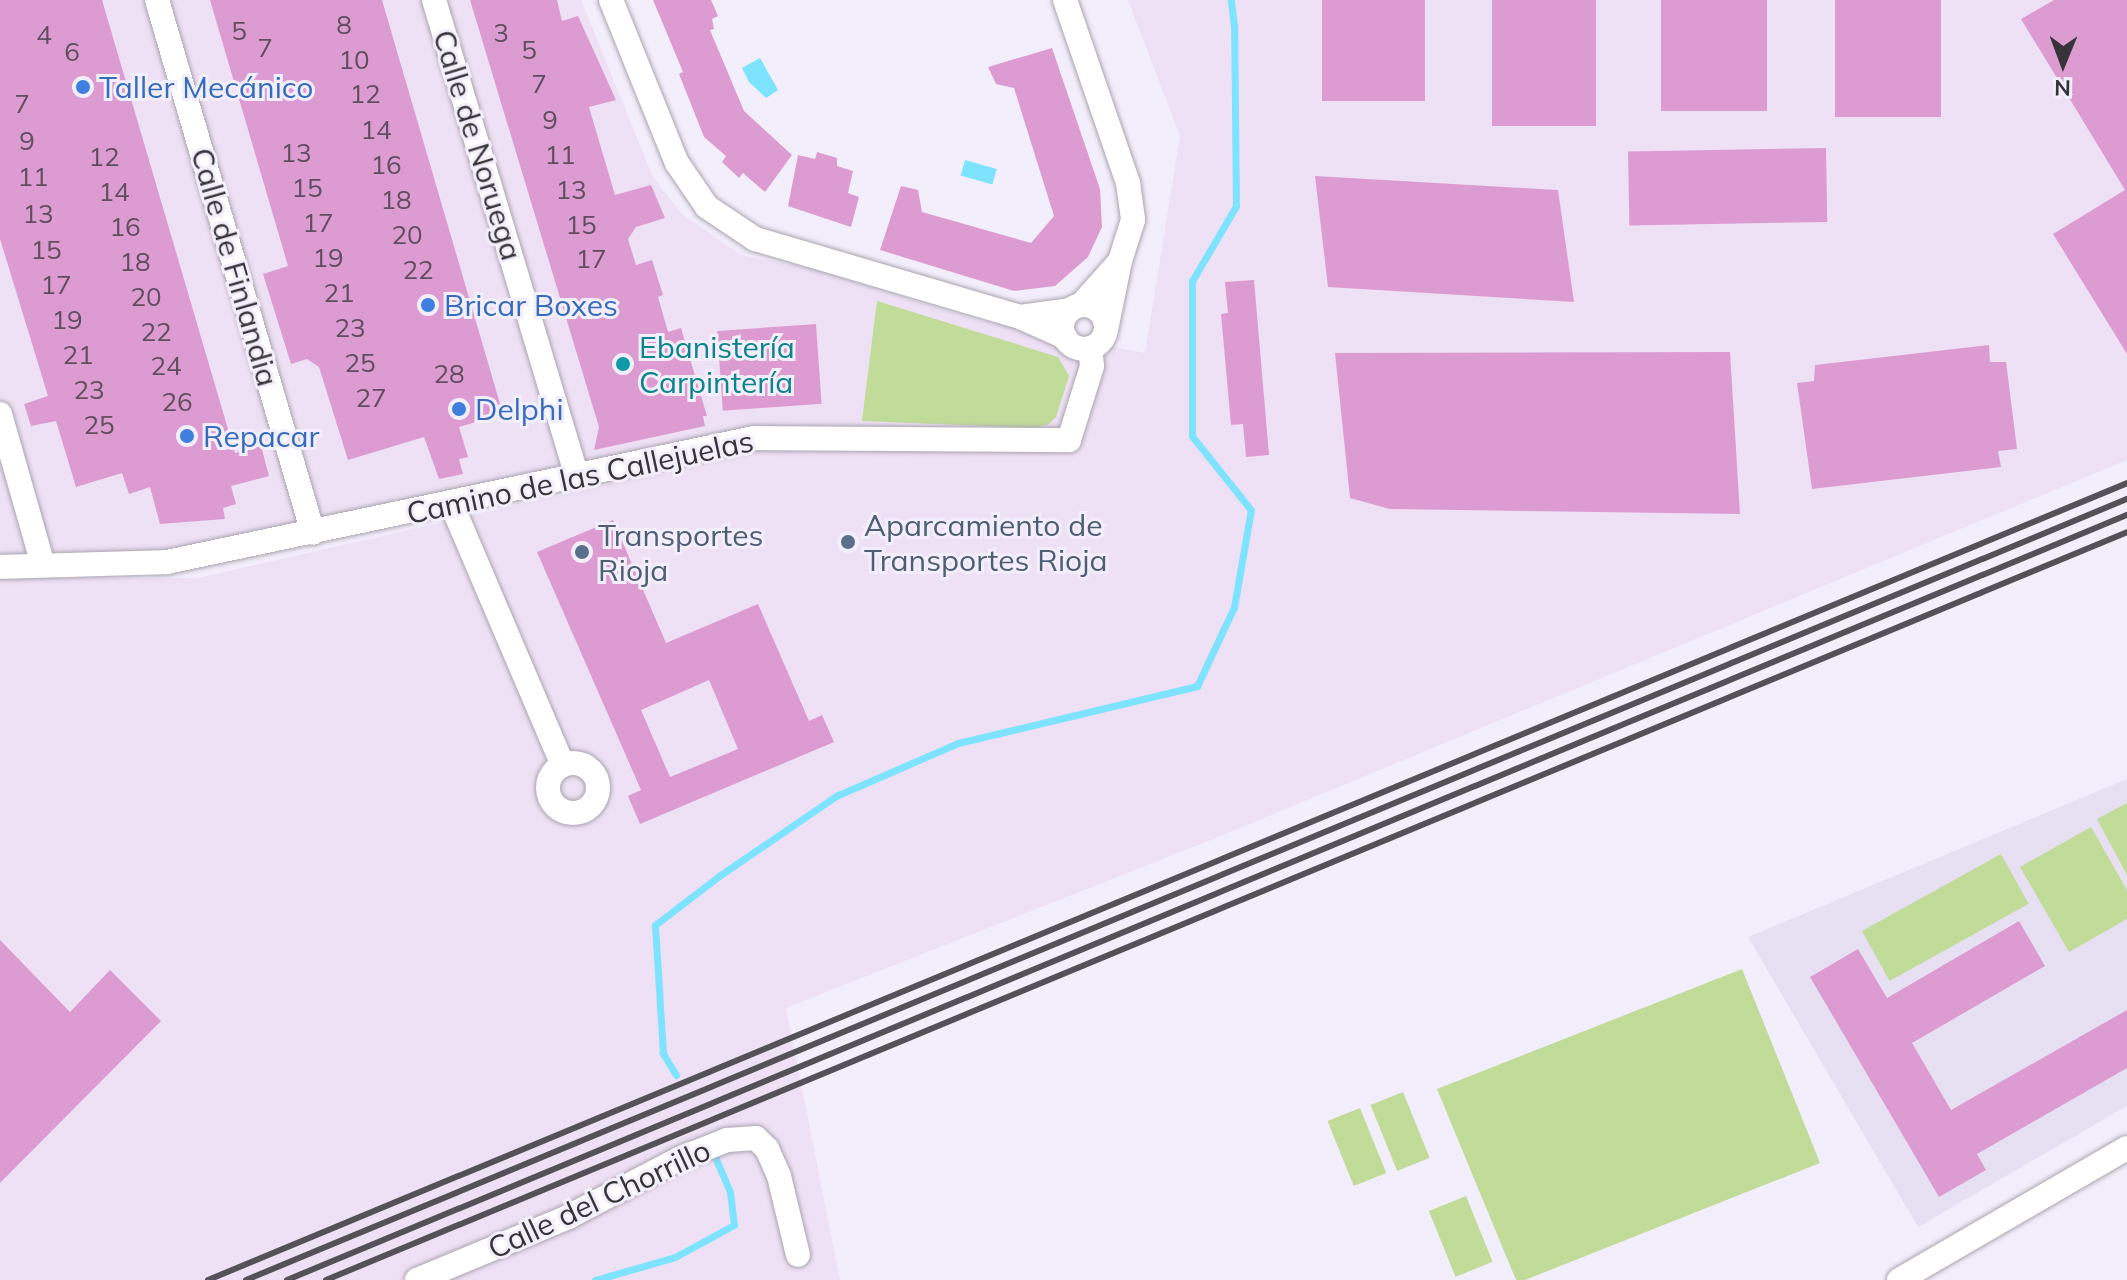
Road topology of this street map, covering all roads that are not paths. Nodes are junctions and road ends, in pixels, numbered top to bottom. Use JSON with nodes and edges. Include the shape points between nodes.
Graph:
{"nodes":[{"id":1,"x":157,"y":0,"type":"edge"},
{"id":2,"x":434,"y":0,"type":"edge"},
{"id":3,"x":611,"y":0,"type":"edge"},
{"id":4,"x":1065,"y":0,"type":"edge"},
{"id":5,"x":1120,"y":261,"type":"junction"},
{"id":6,"x":1076,"y":307,"type":"junction"},
{"id":7,"x":1020,"y":317,"type":"junction"},
{"id":8,"x":1065,"y":337,"type":"junction"},
{"id":9,"x":1098,"y":340,"type":"junction"},
{"id":10,"x":0,"y":414,"type":"edge"},
{"id":11,"x":576,"y":474,"type":"junction"},
{"id":12,"x":451,"y":503,"type":"junction"},
{"id":13,"x":313,"y":533,"type":"junction"},
{"id":14,"x":43,"y":565,"type":"junction"},
{"id":15,"x":0,"y":567,"type":"edge"},
{"id":16,"x":563,"y":765,"type":"dead end"},
{"id":17,"x":2127,"y":1148,"type":"edge"},
{"id":18,"x":798,"y":1255,"type":"dead end"},
{"id":19,"x":1906,"y":1278,"type":"edge"},
{"id":20,"x":417,"y":1280,"type":"edge"}],
"edges":[{"from":1,"to":13,"type":"street","name":"Calle de Finlandia"},
{"from":2,"to":11,"type":"street","name":"Calle de Noruega"},
{"from":3,"to":7,"type":"street","via":[[677,163],[707,207],[755,239]]},
{"from":4,"to":5,"type":"street","via":[[1128,183],[1133,220]]},
{"from":5,"to":6,"type":"street"},
{"from":5,"to":9,"type":"street"},
{"from":6,"to":7,"type":"street"},
{"from":6,"to":8,"type":"street","via":[[1063,323]]},
{"from":6,"to":9,"type":"street","via":[[1101,312]]},
{"from":7,"to":8,"type":"street"},
{"from":8,"to":9,"type":"street","via":[[1079,348]]},
{"from":9,"to":11,"type":"street","name":"Camino de las Callejuelas","via":[[1069,440],[754,438]]},
{"from":10,"to":14,"type":"street"},
{"from":11,"to":12,"type":"street","name":"Camino de las Callejuelas"},
{"from":12,"to":13,"type":"street","name":"Camino de las Callejuelas"},
{"from":12,"to":16,"type":"street"},
{"from":13,"to":14,"type":"street","name":"Camino de las Callejuelas","via":[[167,562]]},
{"from":14,"to":15,"type":"street","name":"Camino de las Callejuelas"},
{"from":17,"to":19,"type":"street"},
{"from":18,"to":20,"type":"street","name":"Calle del Chorrillo","via":[[779,1176],[756,1138],[727,1140],[679,1159],[568,1217]]}]}
